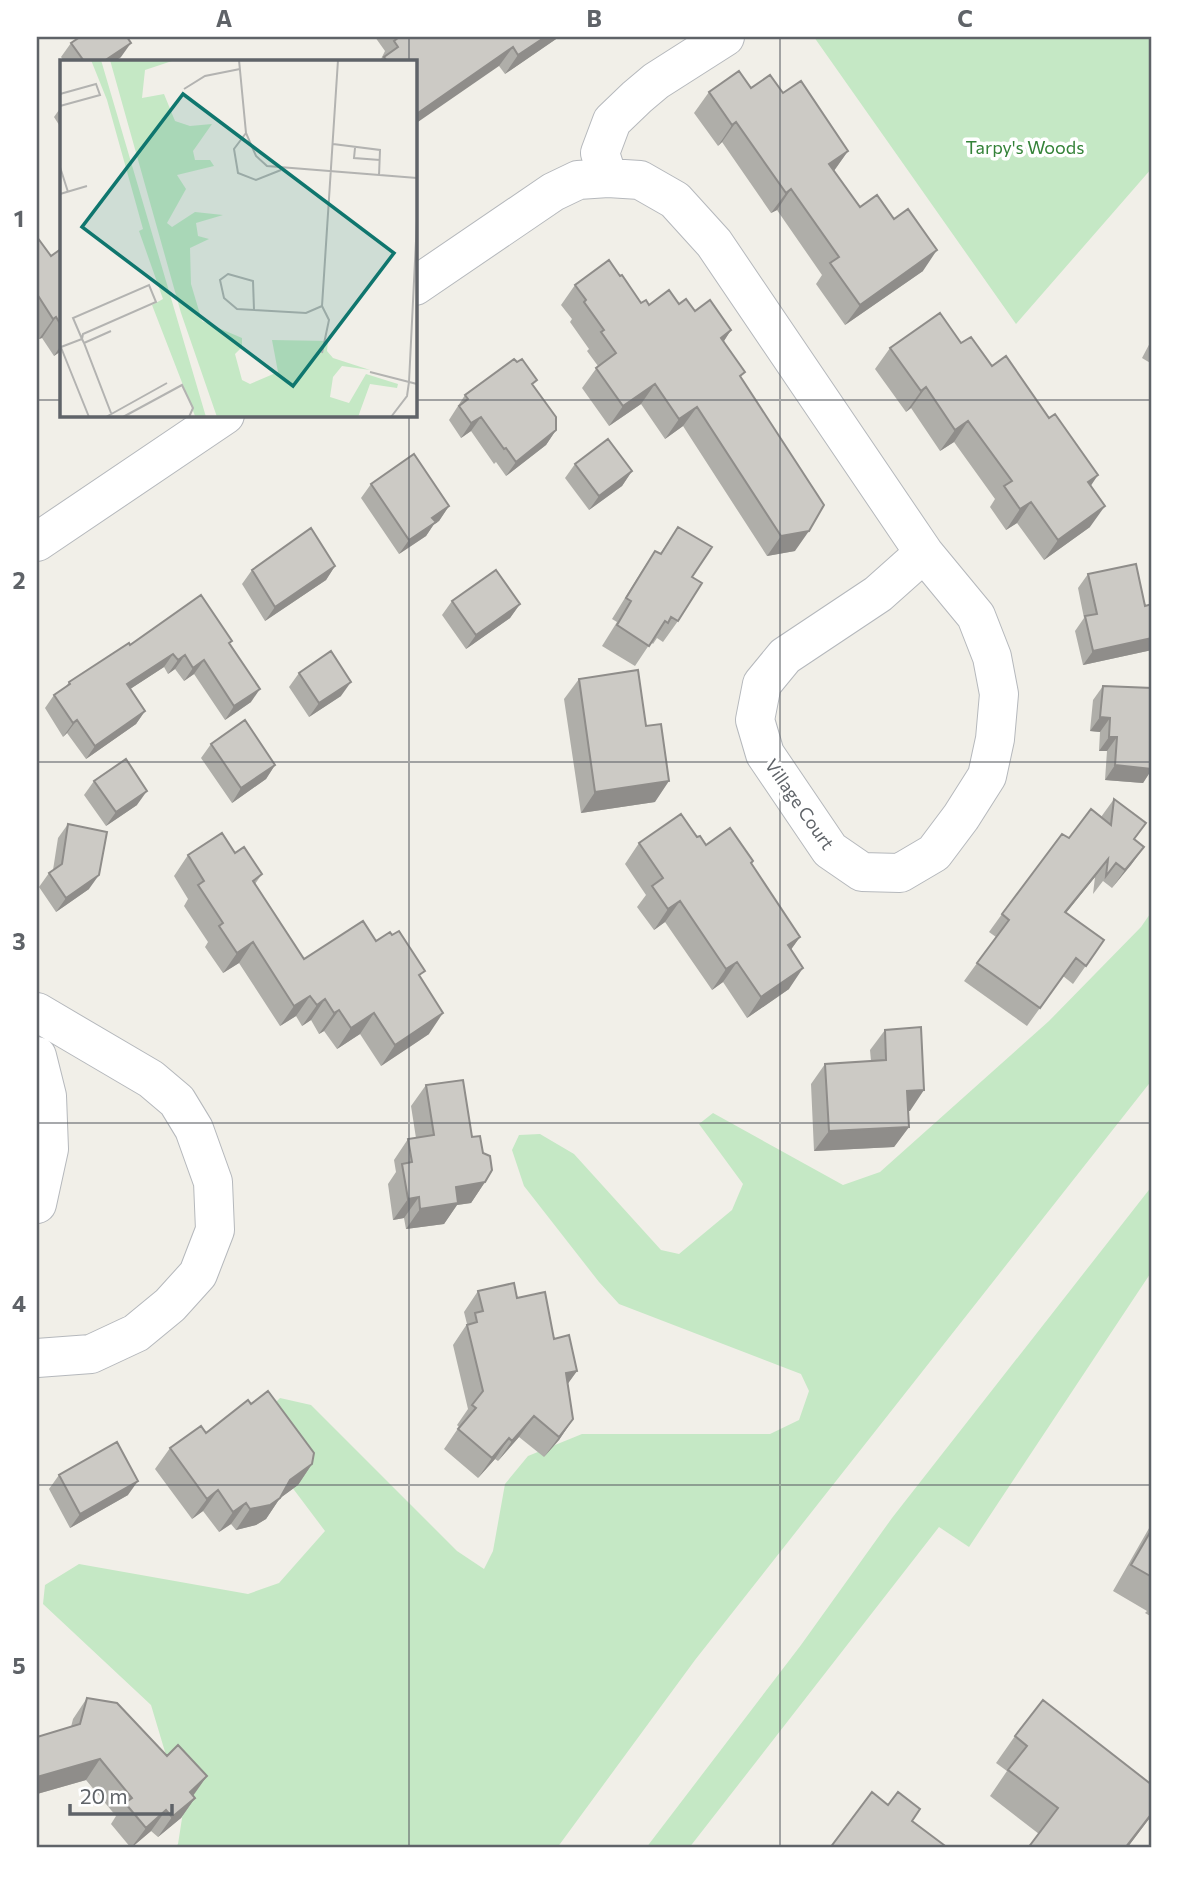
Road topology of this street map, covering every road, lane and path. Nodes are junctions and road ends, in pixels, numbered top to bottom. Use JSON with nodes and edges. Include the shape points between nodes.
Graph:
{"nodes":[{"id":1,"x":725,"y":37,"type":"edge"},
{"id":2,"x":608,"y":178,"type":"junction"},
{"id":3,"x":416,"y":285,"type":"edge"},
{"id":4,"x":224,"y":416,"type":"edge"},
{"id":5,"x":37,"y":542,"type":"edge"},
{"id":6,"x":924,"y":553,"type":"junction"},
{"id":7,"x":37,"y":1012,"type":"edge"},
{"id":8,"x":37,"y":1056,"type":"edge"},
{"id":9,"x":37,"y":1204,"type":"edge"},
{"id":10,"x":37,"y":1358,"type":"edge"}],
"edges":[{"from":1,"to":2,"type":"street","via":[[656,81],[612,121],[600,153]]},
{"from":2,"to":3,"type":"street","name":"Village Court","via":[[578,180],[553,192]]},
{"from":2,"to":6,"type":"street","name":"Village Court","via":[[640,180],[675,200],[714,243]]},
{"from":4,"to":5,"type":"street"},
{"from":6,"to":6,"type":"street","name":"Village Court","via":[[976,615],[992,657],[999,694],[995,740],[987,776],[933,853],[900,873],[862,872],[830,850],[765,754],[755,720],[762,684],[785,656],[878,594]]},
{"from":7,"to":10,"type":"street","via":[[151,1079],[177,1101],[194,1129],[213,1182],[215,1230],[198,1274],[136,1333],[92,1354]]},
{"from":8,"to":9,"type":"street","via":[[47,1097],[49,1149]]}]}
